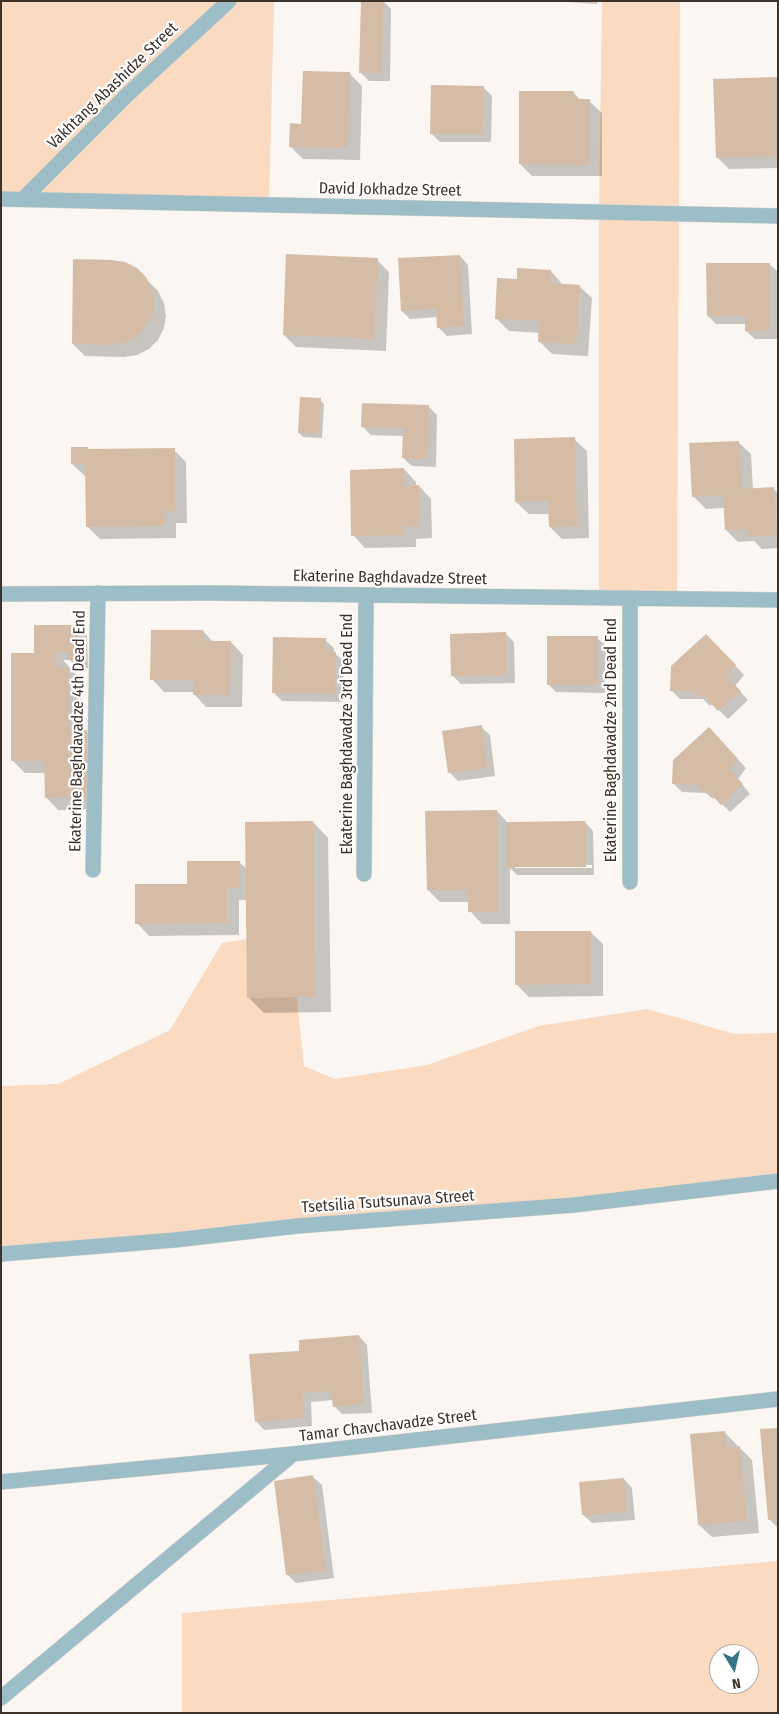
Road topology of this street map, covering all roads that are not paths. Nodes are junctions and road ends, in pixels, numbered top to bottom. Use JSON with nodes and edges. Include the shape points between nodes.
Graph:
{"nodes":[{"id":1,"x":229,"y":1,"type":"edge"},
{"id":2,"x":24,"y":198,"type":"junction"},
{"id":3,"x":1,"y":199,"type":"edge"},
{"id":4,"x":778,"y":216,"type":"edge"},
{"id":5,"x":98,"y":593,"type":"junction"},
{"id":6,"x":1,"y":594,"type":"edge"},
{"id":7,"x":366,"y":595,"type":"junction"},
{"id":8,"x":630,"y":599,"type":"junction"},
{"id":9,"x":778,"y":600,"type":"edge"},
{"id":10,"x":93,"y":870,"type":"dead end"},
{"id":11,"x":364,"y":874,"type":"dead end"},
{"id":12,"x":630,"y":882,"type":"dead end"},
{"id":13,"x":778,"y":1181,"type":"edge"},
{"id":14,"x":1,"y":1254,"type":"edge"},
{"id":15,"x":778,"y":1399,"type":"edge"},
{"id":16,"x":293,"y":1454,"type":"junction"},
{"id":17,"x":1,"y":1482,"type":"edge"},
{"id":18,"x":1,"y":1698,"type":"edge"}],
"edges":[{"from":1,"to":2,"type":"street","name":"Vakhtang Abashidze Street","via":[[127,95]]},
{"from":2,"to":3,"type":"street","name":"David Jokhadze Street"},
{"from":2,"to":4,"type":"street","name":"David Jokhadze Street"},
{"from":5,"to":6,"type":"street","name":"Ekaterine Baghdavadze Street"},
{"from":5,"to":7,"type":"street","name":"Ekaterine Baghdavadze Street"},
{"from":5,"to":10,"type":"street","name":"Ekaterine Baghdavadze 4th Dead End"},
{"from":7,"to":8,"type":"street","name":"Ekaterine Baghdavadze Street"},
{"from":7,"to":11,"type":"street","name":"Ekaterine Baghdavadze 3rd Dead End"},
{"from":8,"to":9,"type":"street","name":"Ekaterine Baghdavadze Street"},
{"from":8,"to":12,"type":"street","name":"Ekaterine Baghdavadze 2nd Dead End"},
{"from":13,"to":14,"type":"street","name":"Tsetsilia Tsutsunava Street","via":[[574,1205],[297,1226]]},
{"from":15,"to":16,"type":"street","name":"Tamar Chavchavadze Street"},
{"from":16,"to":17,"type":"street","name":"Tamar Chavchavadze Street"},
{"from":16,"to":18,"type":"street"}]}
